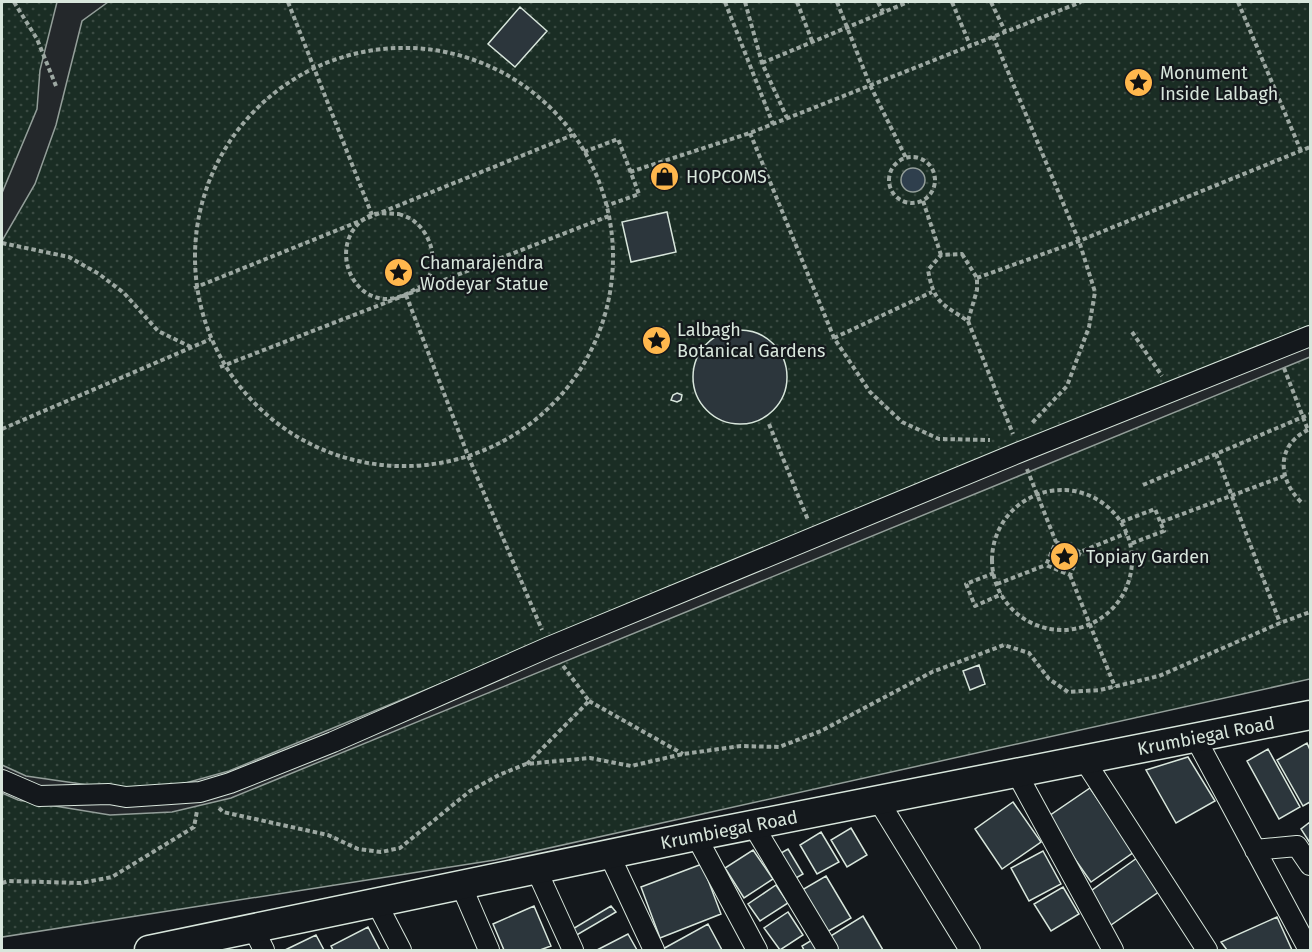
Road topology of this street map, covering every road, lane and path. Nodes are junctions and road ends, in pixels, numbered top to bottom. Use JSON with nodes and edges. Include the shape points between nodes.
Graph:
{"nodes":[{"id":1,"x":14,"y":2,"type":"edge"},
{"id":2,"x":288,"y":2,"type":"edge"},
{"id":3,"x":725,"y":2,"type":"edge"},
{"id":4,"x":746,"y":2,"type":"edge"},
{"id":5,"x":797,"y":2,"type":"edge"},
{"id":6,"x":837,"y":2,"type":"edge"},
{"id":7,"x":878,"y":2,"type":"edge"},
{"id":8,"x":908,"y":2,"type":"edge"},
{"id":9,"x":952,"y":2,"type":"edge"},
{"id":10,"x":991,"y":2,"type":"edge"},
{"id":11,"x":1081,"y":2,"type":"edge"},
{"id":12,"x":1238,"y":2,"type":"edge"},
{"id":13,"x":883,"y":12,"type":"junction"},
{"id":14,"x":847,"y":26,"type":"junction"},
{"id":15,"x":1005,"y":31,"type":"junction"},
{"id":16,"x":993,"y":36,"type":"junction"},
{"id":17,"x":812,"y":41,"type":"junction"},
{"id":18,"x":970,"y":45,"type":"junction"},
{"id":19,"x":762,"y":63,"type":"junction"},
{"id":20,"x":315,"y":67,"type":"junction"},
{"id":21,"x":870,"y":85,"type":"junction"},
{"id":22,"x":56,"y":86,"type":"dead end"},
{"id":23,"x":787,"y":118,"type":"junction"},
{"id":24,"x":773,"y":124,"type":"junction"},
{"id":25,"x":750,"y":133,"type":"junction"},
{"id":26,"x":573,"y":135,"type":"junction"},
{"id":27,"x":1311,"y":147,"type":"edge"},
{"id":28,"x":1301,"y":151,"type":"junction"},
{"id":29,"x":584,"y":152,"type":"junction"},
{"id":30,"x":906,"y":158,"type":"junction"},
{"id":31,"x":630,"y":172,"type":"junction"},
{"id":32,"x":923,"y":201,"type":"junction"},
{"id":33,"x":606,"y":206,"type":"junction"},
{"id":34,"x":372,"y":215,"type":"junction"},
{"id":35,"x":609,"y":216,"type":"junction"},
{"id":36,"x":1078,"y":241,"type":"junction"},
{"id":37,"x":2,"y":243,"type":"edge"},
{"id":38,"x":941,"y":255,"type":"junction"},
{"id":39,"x":977,"y":278,"type":"junction"},
{"id":40,"x":194,"y":288,"type":"junction"},
{"id":41,"x":932,"y":292,"type":"junction"},
{"id":42,"x":406,"y":295,"type":"junction"},
{"id":43,"x":968,"y":321,"type":"junction"},
{"id":44,"x":1132,"y":332,"type":"dead end"},
{"id":45,"x":1311,"y":336,"type":"edge"},
{"id":46,"x":834,"y":338,"type":"junction"},
{"id":47,"x":211,"y":339,"type":"junction"},
{"id":48,"x":191,"y":348,"type":"junction"},
{"id":49,"x":220,"y":367,"type":"junction"},
{"id":50,"x":1284,"y":368,"type":"dead end"},
{"id":51,"x":1170,"y":392,"type":"junction"},
{"id":52,"x":1311,"y":414,"type":"edge"},
{"id":53,"x":1303,"y":417,"type":"junction"},
{"id":54,"x":769,"y":424,"type":"dead end"},
{"id":55,"x":1027,"y":426,"type":"dead end"},
{"id":56,"x":2,"y":429,"type":"edge"},
{"id":57,"x":1309,"y":430,"type":"edge"},
{"id":58,"x":1020,"y":431,"type":"dead end"},
{"id":59,"x":1005,"y":438,"type":"dead end"},
{"id":60,"x":997,"y":440,"type":"dead end"},
{"id":61,"x":1017,"y":444,"type":"junction"},
{"id":62,"x":1216,"y":454,"type":"junction"},
{"id":63,"x":469,"y":458,"type":"junction"},
{"id":64,"x":1284,"y":476,"type":"junction"},
{"id":65,"x":1143,"y":485,"type":"dead end"},
{"id":66,"x":1037,"y":495,"type":"junction"},
{"id":67,"x":1232,"y":495,"type":"junction"},
{"id":68,"x":1301,"y":502,"type":"dead end"},
{"id":69,"x":1121,"y":522,"type":"junction"},
{"id":70,"x":1161,"y":522,"type":"junction"},
{"id":71,"x":1127,"y":533,"type":"junction"},
{"id":72,"x":815,"y":537,"type":"junction"},
{"id":73,"x":1056,"y":542,"type":"junction"},
{"id":74,"x":1130,"y":544,"type":"junction"},
{"id":75,"x":1080,"y":552,"type":"junction"},
{"id":76,"x":1047,"y":565,"type":"junction"},
{"id":77,"x":994,"y":573,"type":"junction"},
{"id":78,"x":1070,"y":575,"type":"junction"},
{"id":79,"x":997,"y":584,"type":"junction"},
{"id":80,"x":1002,"y":594,"type":"junction"},
{"id":81,"x":1311,"y":612,"type":"edge"},
{"id":82,"x":1280,"y":623,"type":"junction"},
{"id":83,"x":1090,"y":624,"type":"junction"},
{"id":84,"x":549,"y":647,"type":"junction"},
{"id":85,"x":1115,"y":687,"type":"junction"},
{"id":86,"x":590,"y":701,"type":"junction"},
{"id":87,"x":1311,"y":715,"type":"edge"},
{"id":88,"x":1196,"y":739,"type":"junction"},
{"id":89,"x":682,"y":753,"type":"junction"},
{"id":90,"x":1083,"y":758,"type":"junction"},
{"id":91,"x":526,"y":764,"type":"junction"},
{"id":92,"x":1016,"y":772,"type":"junction"},
{"id":93,"x":2,"y":780,"type":"edge"},
{"id":94,"x":200,"y":792,"type":"junction"},
{"id":95,"x":878,"y":800,"type":"junction"},
{"id":96,"x":753,"y":825,"type":"junction"},
{"id":97,"x":696,"y":836,"type":"junction"},
{"id":98,"x":1255,"y":849,"type":"junction"},
{"id":99,"x":609,"y":855,"type":"junction"},
{"id":100,"x":1311,"y":865,"type":"edge"},
{"id":101,"x":536,"y":869,"type":"junction"},
{"id":102,"x":2,"y":883,"type":"edge"},
{"id":103,"x":460,"y":885,"type":"junction"},
{"id":104,"x":376,"y":902,"type":"junction"},
{"id":105,"x":259,"y":940,"type":"edge"},
{"id":106,"x":201,"y":945,"type":"edge"},
{"id":107,"x":151,"y":950,"type":"edge"},
{"id":108,"x":401,"y":951,"type":"edge"},
{"id":109,"x":489,"y":951,"type":"edge"},
{"id":110,"x":573,"y":951,"type":"edge"},
{"id":111,"x":654,"y":951,"type":"edge"},
{"id":112,"x":757,"y":951,"type":"edge"},
{"id":113,"x":828,"y":951,"type":"edge"},
{"id":114,"x":970,"y":951,"type":"edge"},
{"id":115,"x":1113,"y":951,"type":"edge"},
{"id":116,"x":1207,"y":951,"type":"edge"},
{"id":117,"x":1309,"y":951,"type":"edge"}],
"edges":[{"from":1,"to":22,"type":"path","via":[[37,39]]},
{"from":2,"to":20,"type":"path"},
{"from":3,"to":24,"type":"path"},
{"from":4,"to":19,"type":"path"},
{"from":5,"to":17,"type":"path"},
{"from":6,"to":14,"type":"path"},
{"from":7,"to":13,"type":"path"},
{"from":8,"to":13,"type":"path"},
{"from":9,"to":18,"type":"path"},
{"from":10,"to":15,"type":"path"},
{"from":11,"to":15,"type":"path"},
{"from":12,"to":28,"type":"path"},
{"from":13,"to":14,"type":"path"},
{"from":14,"to":17,"type":"path"},
{"from":14,"to":21,"type":"path"},
{"from":15,"to":16,"type":"path"},
{"from":16,"to":18,"type":"path"},
{"from":16,"to":36,"type":"path"},
{"from":17,"to":19,"type":"path"},
{"from":18,"to":21,"type":"path"},
{"from":19,"to":23,"type":"path"},
{"from":20,"to":26,"type":"path","via":[[340,57],[393,47],[447,52],[499,70],[522,84]]},
{"from":20,"to":34,"type":"path"},
{"from":20,"to":40,"type":"path","via":[[274,92],[242,124],[218,160],[203,195],[196,236]]},
{"from":21,"to":23,"type":"path"},
{"from":21,"to":30,"type":"path"},
{"from":23,"to":24,"type":"path"},
{"from":24,"to":25,"type":"path"},
{"from":25,"to":31,"type":"path"},
{"from":25,"to":46,"type":"path"},
{"from":26,"to":29,"type":"path"},
{"from":26,"to":34,"type":"path"},
{"from":27,"to":28,"type":"path"},
{"from":28,"to":36,"type":"path"},
{"from":29,"to":31,"type":"path","via":[[618,139]]},
{"from":29,"to":33,"type":"path"},
{"from":30,"to":32,"type":"path","via":[[920,159],[932,168],[935,183]]},
{"from":30,"to":32,"type":"path","via":[[893,167],[891,189],[908,203]]},
{"from":31,"to":33,"type":"path","via":[[639,194]]},
{"from":32,"to":38,"type":"path"},
{"from":33,"to":35,"type":"path"},
{"from":34,"to":40,"type":"path"},
{"from":34,"to":42,"type":"path","via":[[399,214],[414,221],[427,234],[433,253],[431,269],[424,284]]},
{"from":34,"to":42,"type":"path","via":[[356,228],[347,246],[347,266],[354,283],[366,294],[389,300]]},
{"from":35,"to":42,"type":"path"},
{"from":35,"to":63,"type":"path","via":[[614,267],[611,293],[597,342],[585,365],[566,392],[536,422],[515,437]]},
{"from":36,"to":39,"type":"path"},
{"from":36,"to":55,"type":"path","via":[[1095,292],[1089,327],[1067,386]]},
{"from":37,"to":48,"type":"path","via":[[69,257],[124,293],[158,331]]},
{"from":38,"to":39,"type":"path","via":[[962,254]]},
{"from":38,"to":41,"type":"path","via":[[927,270]]},
{"from":39,"to":43,"type":"path"},
{"from":40,"to":47,"type":"path"},
{"from":41,"to":43,"type":"path"},
{"from":41,"to":46,"type":"path"},
{"from":42,"to":49,"type":"path"},
{"from":42,"to":63,"type":"path"},
{"from":43,"to":61,"type":"path"},
{"from":44,"to":51,"type":"path"},
{"from":45,"to":51,"type":"street"},
{"from":46,"to":60,"type":"path","via":[[870,392],[902,422],[939,439]]},
{"from":47,"to":48,"type":"path"},
{"from":47,"to":49,"type":"path"},
{"from":48,"to":56,"type":"path"},
{"from":49,"to":63,"type":"path","via":[[281,426],[318,447],[357,460],[405,465]]},
{"from":50,"to":53,"type":"path"},
{"from":51,"to":61,"type":"street"},
{"from":52,"to":53,"type":"path"},
{"from":53,"to":57,"type":"path"},
{"from":53,"to":62,"type":"path"},
{"from":54,"to":72,"type":"path"},
{"from":57,"to":64,"type":"path","via":[[1290,445]]},
{"from":58,"to":61,"type":"path"},
{"from":59,"to":61,"type":"path"},
{"from":61,"to":66,"type":"path"},
{"from":61,"to":72,"type":"street"},
{"from":62,"to":65,"type":"path"},
{"from":62,"to":67,"type":"path"},
{"from":63,"to":84,"type":"path"},
{"from":64,"to":67,"type":"path"},
{"from":64,"to":68,"type":"path"},
{"from":66,"to":69,"type":"path","via":[[1077,492],[1102,502]]},
{"from":66,"to":73,"type":"path"},
{"from":66,"to":77,"type":"path","via":[[1017,507],[1001,526],[994,549]]},
{"from":67,"to":70,"type":"path"},
{"from":67,"to":82,"type":"path"},
{"from":69,"to":70,"type":"path","via":[[1155,509]]},
{"from":69,"to":71,"type":"path"},
{"from":70,"to":74,"type":"path","via":[[1164,531]]},
{"from":71,"to":74,"type":"path"},
{"from":71,"to":75,"type":"path"},
{"from":72,"to":84,"type":"street"},
{"from":73,"to":75,"type":"path"},
{"from":73,"to":76,"type":"path"},
{"from":74,"to":83,"type":"path","via":[[1131,572],[1124,592],[1112,609]]},
{"from":75,"to":78,"type":"path"},
{"from":76,"to":78,"type":"path"},
{"from":76,"to":79,"type":"path"},
{"from":77,"to":79,"type":"path"},
{"from":77,"to":80,"type":"path","via":[[966,584],[975,606]]},
{"from":78,"to":83,"type":"path"},
{"from":79,"to":80,"type":"path"},
{"from":80,"to":83,"type":"path","via":[[1018,614],[1040,626],[1065,630]]},
{"from":81,"to":82,"type":"path"},
{"from":82,"to":85,"type":"path","via":[[1159,676]]},
{"from":83,"to":85,"type":"path"},
{"from":84,"to":86,"type":"path"},
{"from":84,"to":94,"type":"street","via":[[333,742]]},
{"from":85,"to":89,"type":"path","via":[[1068,692],[1049,679],[1029,653],[1004,645],[932,672],[821,731],[779,747],[741,746]]},
{"from":86,"to":89,"type":"path"},
{"from":86,"to":91,"type":"path"},
{"from":87,"to":88,"type":"main road","name":"Krumbiegal Road"},
{"from":88,"to":90,"type":"main road","name":"Krumbiegal Road"},
{"from":88,"to":98,"type":"street"},
{"from":89,"to":91,"type":"path","via":[[631,766],[590,758]]},
{"from":90,"to":92,"type":"main road","name":"Krumbiegal Road"},
{"from":90,"to":116,"type":"street"},
{"from":91,"to":94,"type":"path","via":[[470,791],[400,848],[381,852],[358,849],[328,835],[223,812]]},
{"from":92,"to":95,"type":"main road","name":"Krumbiegal Road"},
{"from":92,"to":115,"type":"street"},
{"from":93,"to":94,"type":"street","via":[[39,795],[126,797]]},
{"from":94,"to":102,"type":"path","via":[[195,827],[112,877],[81,883]]},
{"from":95,"to":96,"type":"main road","name":"Krumbiegal Road"},
{"from":95,"to":114,"type":"street"},
{"from":96,"to":97,"type":"main road","name":"Krumbiegal Road"},
{"from":96,"to":113,"type":"street"},
{"from":97,"to":99,"type":"main road","name":"Krumbiegal Road"},
{"from":97,"to":112,"type":"street"},
{"from":98,"to":100,"type":"street","via":[[1297,846]]},
{"from":98,"to":117,"type":"street"},
{"from":99,"to":101,"type":"main road","name":"Krumbiegal Road"},
{"from":99,"to":111,"type":"street"},
{"from":101,"to":103,"type":"main road","name":"Krumbiegal Road"},
{"from":101,"to":110,"type":"street"},
{"from":103,"to":104,"type":"main road","name":"Krumbiegal Road"},
{"from":103,"to":109,"type":"street"},
{"from":104,"to":105,"type":"main road","name":"Krumbiegal Road"},
{"from":104,"to":108,"type":"street"},
{"from":105,"to":106,"type":"main road","name":"Krumbiegal Road"},
{"from":106,"to":107,"type":"main road","name":"Krumbiegal Road"}]}
